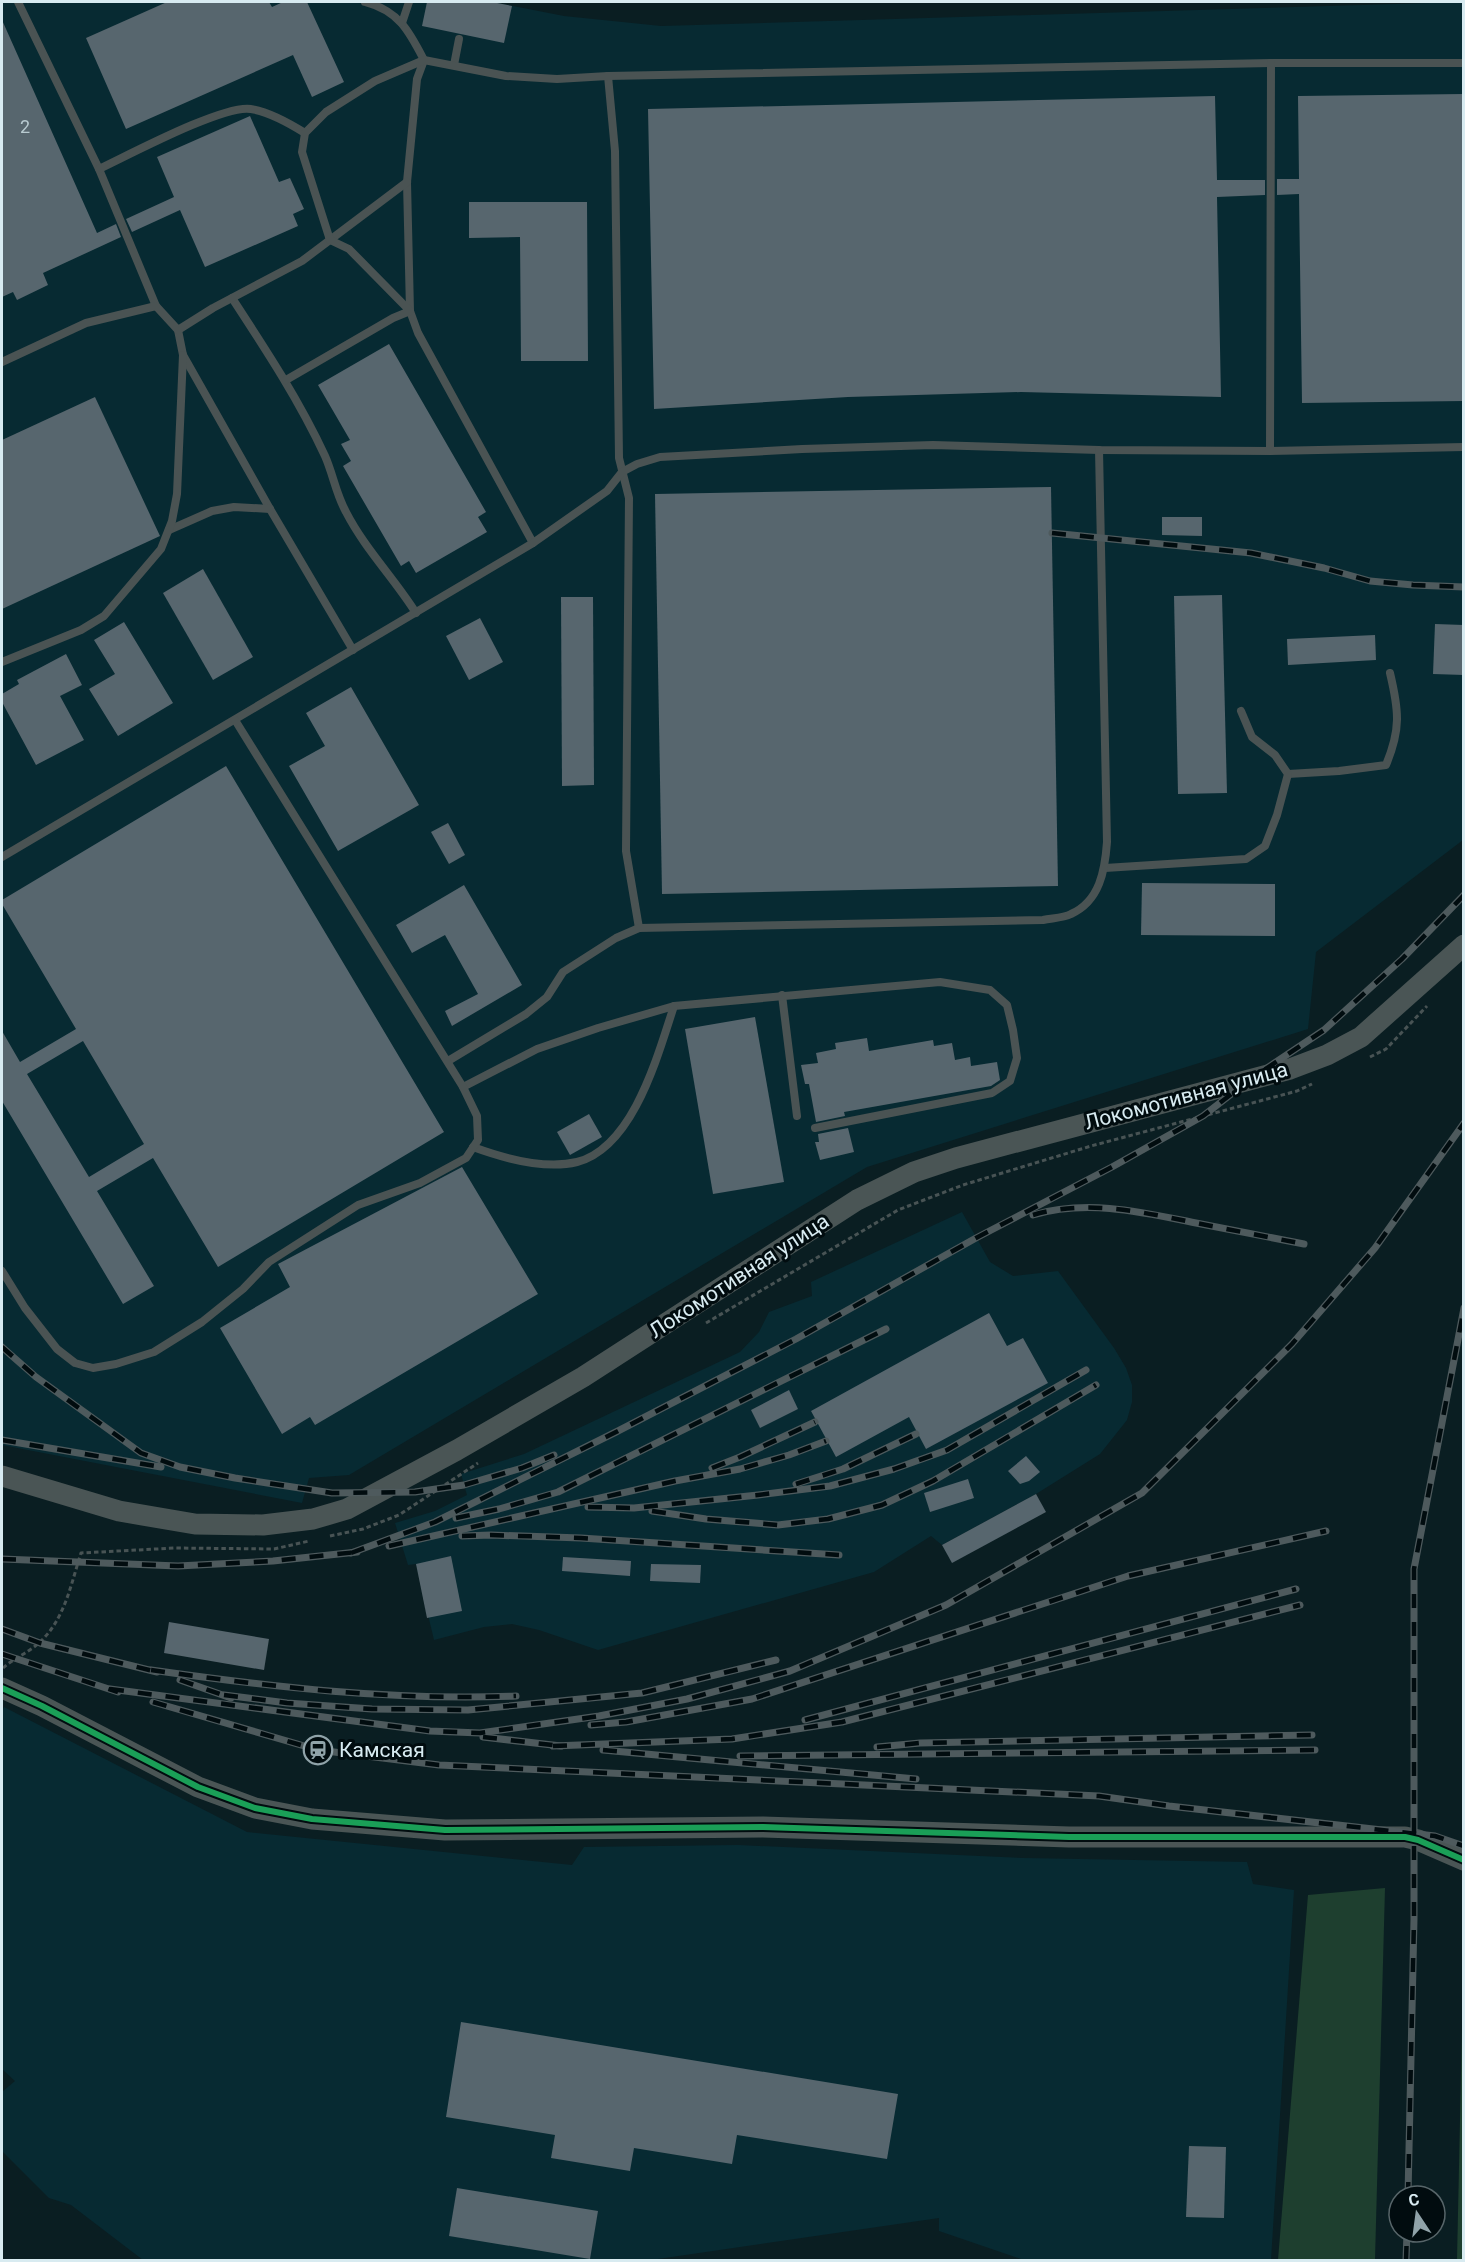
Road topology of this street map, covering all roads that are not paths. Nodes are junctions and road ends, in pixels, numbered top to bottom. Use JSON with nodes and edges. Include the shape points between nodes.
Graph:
{"nodes":[{"id":1,"x":18,"y":2,"type":"edge"},
{"id":2,"x":365,"y":2,"type":"edge"},
{"id":3,"x":409,"y":2,"type":"edge"},
{"id":4,"x":402,"y":23,"type":"junction"},
{"id":5,"x":459,"y":39,"type":"dead end"},
{"id":6,"x":424,"y":60,"type":"junction"},
{"id":7,"x":1271,"y":63,"type":"junction"},
{"id":8,"x":1464,"y":63,"type":"edge"},
{"id":9,"x":454,"y":65,"type":"junction"},
{"id":10,"x":608,"y":76,"type":"junction"},
{"id":11,"x":305,"y":133,"type":"junction"},
{"id":12,"x":99,"y":169,"type":"junction"},
{"id":13,"x":407,"y":182,"type":"junction"},
{"id":14,"x":330,"y":240,"type":"junction"},
{"id":15,"x":232,"y":298,"type":"junction"},
{"id":16,"x":156,"y":306,"type":"junction"},
{"id":17,"x":410,"y":311,"type":"junction"},
{"id":18,"x":178,"y":330,"type":"junction"},
{"id":19,"x":183,"y":355,"type":"junction"},
{"id":20,"x":2,"y":363,"type":"edge"},
{"id":21,"x":286,"y":380,"type":"junction"},
{"id":22,"x":1464,"y":447,"type":"edge"},
{"id":23,"x":1099,"y":450,"type":"junction"},
{"id":24,"x":1270,"y":451,"type":"junction"},
{"id":25,"x":622,"y":472,"type":"junction"},
{"id":26,"x":270,"y":509,"type":"junction"},
{"id":27,"x":169,"y":530,"type":"junction"},
{"id":28,"x":533,"y":543,"type":"junction"},
{"id":29,"x":416,"y":613,"type":"junction"},
{"id":30,"x":353,"y":650,"type":"junction"},
{"id":31,"x":2,"y":662,"type":"edge"},
{"id":32,"x":1390,"y":673,"type":"dead end"},
{"id":33,"x":1241,"y":711,"type":"dead end"},
{"id":34,"x":235,"y":720,"type":"junction"},
{"id":35,"x":1288,"y":774,"type":"junction"},
{"id":36,"x":2,"y":857,"type":"edge"},
{"id":37,"x":1105,"y":868,"type":"junction"},
{"id":38,"x":639,"y":928,"type":"junction"},
{"id":39,"x":1464,"y":945,"type":"edge"},
{"id":40,"x":782,"y":995,"type":"junction"},
{"id":41,"x":674,"y":1006,"type":"junction"},
{"id":42,"x":448,"y":1061,"type":"junction"},
{"id":43,"x":463,"y":1087,"type":"junction"},
{"id":44,"x":797,"y":1116,"type":"dead end"},
{"id":45,"x":815,"y":1128,"type":"dead end"},
{"id":46,"x":473,"y":1147,"type":"junction"},
{"id":47,"x":2,"y":1271,"type":"edge"},
{"id":48,"x":2,"y":1476,"type":"edge"},
{"id":49,"x":2,"y":1688,"type":"edge"},
{"id":50,"x":1464,"y":1860,"type":"edge"}],
"edges":[{"from":1,"to":12,"type":"lane"},
{"from":2,"to":4,"type":"lane","via":[[391,12]]},
{"from":3,"to":4,"type":"lane"},
{"from":4,"to":6,"type":"lane"},
{"from":5,"to":9,"type":"lane"},
{"from":6,"to":9,"type":"lane"},
{"from":6,"to":11,"type":"lane","via":[[375,81],[326,112]]},
{"from":6,"to":13,"type":"lane","via":[[417,79]]},
{"from":7,"to":8,"type":"lane"},
{"from":7,"to":10,"type":"lane"},
{"from":7,"to":24,"type":"lane"},
{"from":9,"to":10,"type":"lane","via":[[506,76]]},
{"from":10,"to":25,"type":"lane","via":[[615,151],[618,458]]},
{"from":11,"to":12,"type":"lane","via":[[249,108],[216,114]]},
{"from":11,"to":14,"type":"lane","via":[[302,152]]},
{"from":12,"to":16,"type":"lane"},
{"from":13,"to":14,"type":"lane"},
{"from":13,"to":17,"type":"lane"},
{"from":14,"to":15,"type":"lane","via":[[302,261]]},
{"from":14,"to":17,"type":"lane","via":[[349,249]]},
{"from":15,"to":18,"type":"lane"},
{"from":15,"to":21,"type":"lane"},
{"from":16,"to":18,"type":"lane"},
{"from":16,"to":20,"type":"lane","via":[[86,324]]},
{"from":17,"to":21,"type":"lane"},
{"from":17,"to":28,"type":"lane","via":[[418,333]]},
{"from":18,"to":19,"type":"lane"},
{"from":19,"to":26,"type":"lane"},
{"from":19,"to":27,"type":"lane","via":[[177,494]]},
{"from":21,"to":29,"type":"lane","via":[[325,457],[345,510],[372,556]]},
{"from":22,"to":24,"type":"lane"},
{"from":23,"to":24,"type":"lane"},
{"from":23,"to":25,"type":"lane","via":[[933,445],[802,448],[660,457]]},
{"from":23,"to":37,"type":"lane"},
{"from":25,"to":28,"type":"lane","via":[[607,491]]},
{"from":25,"to":38,"type":"lane","via":[[628,498],[626,851]]},
{"from":26,"to":27,"type":"lane","via":[[234,507],[212,511]]},
{"from":26,"to":30,"type":"lane"},
{"from":27,"to":31,"type":"lane","via":[[161,549],[104,616],[81,630]]},
{"from":28,"to":29,"type":"lane"},
{"from":29,"to":30,"type":"lane"},
{"from":30,"to":34,"type":"lane"},
{"from":32,"to":35,"type":"lane","via":[[1398,709],[1395,742],[1386,765]]},
{"from":33,"to":35,"type":"lane","via":[[1252,737],[1275,755]]},
{"from":34,"to":36,"type":"lane"},
{"from":34,"to":42,"type":"lane"},
{"from":35,"to":37,"type":"lane","via":[[1265,846],[1246,860]]},
{"from":37,"to":38,"type":"lane","via":[[1087,903],[1070,914],[1043,920]]},
{"from":38,"to":42,"type":"lane","via":[[563,972],[547,997],[526,1014]]},
{"from":39,"to":48,"type":"main road","name":"Локомотивная улица","via":[[1361,1037],[1327,1055],[1290,1069],[956,1158],[914,1172],[857,1200],[583,1377],[347,1509],[313,1519],[263,1524],[195,1524],[119,1511]]},
{"from":40,"to":41,"type":"lane"},
{"from":40,"to":44,"type":"lane"},
{"from":40,"to":45,"type":"lane","via":[[939,982],[990,990],[1007,1005],[1017,1058],[1010,1081],[992,1093]]},
{"from":41,"to":43,"type":"lane","via":[[537,1049]]},
{"from":41,"to":46,"type":"lane","via":[[635,1108],[618,1133],[597,1153],[577,1162],[544,1164],[507,1159]]},
{"from":42,"to":43,"type":"lane"},
{"from":43,"to":46,"type":"lane","via":[[477,1116],[478,1140]]},
{"from":46,"to":47,"type":"lane","via":[[466,1158],[448,1169],[358,1205],[269,1262],[243,1289],[201,1322],[154,1352],[116,1364],[93,1368],[75,1363],[57,1349]]},
{"from":49,"to":50,"type":"main road","via":[[198,1786],[255,1808],[312,1819],[445,1830],[763,1827],[1069,1837],[1405,1838]]}]}
